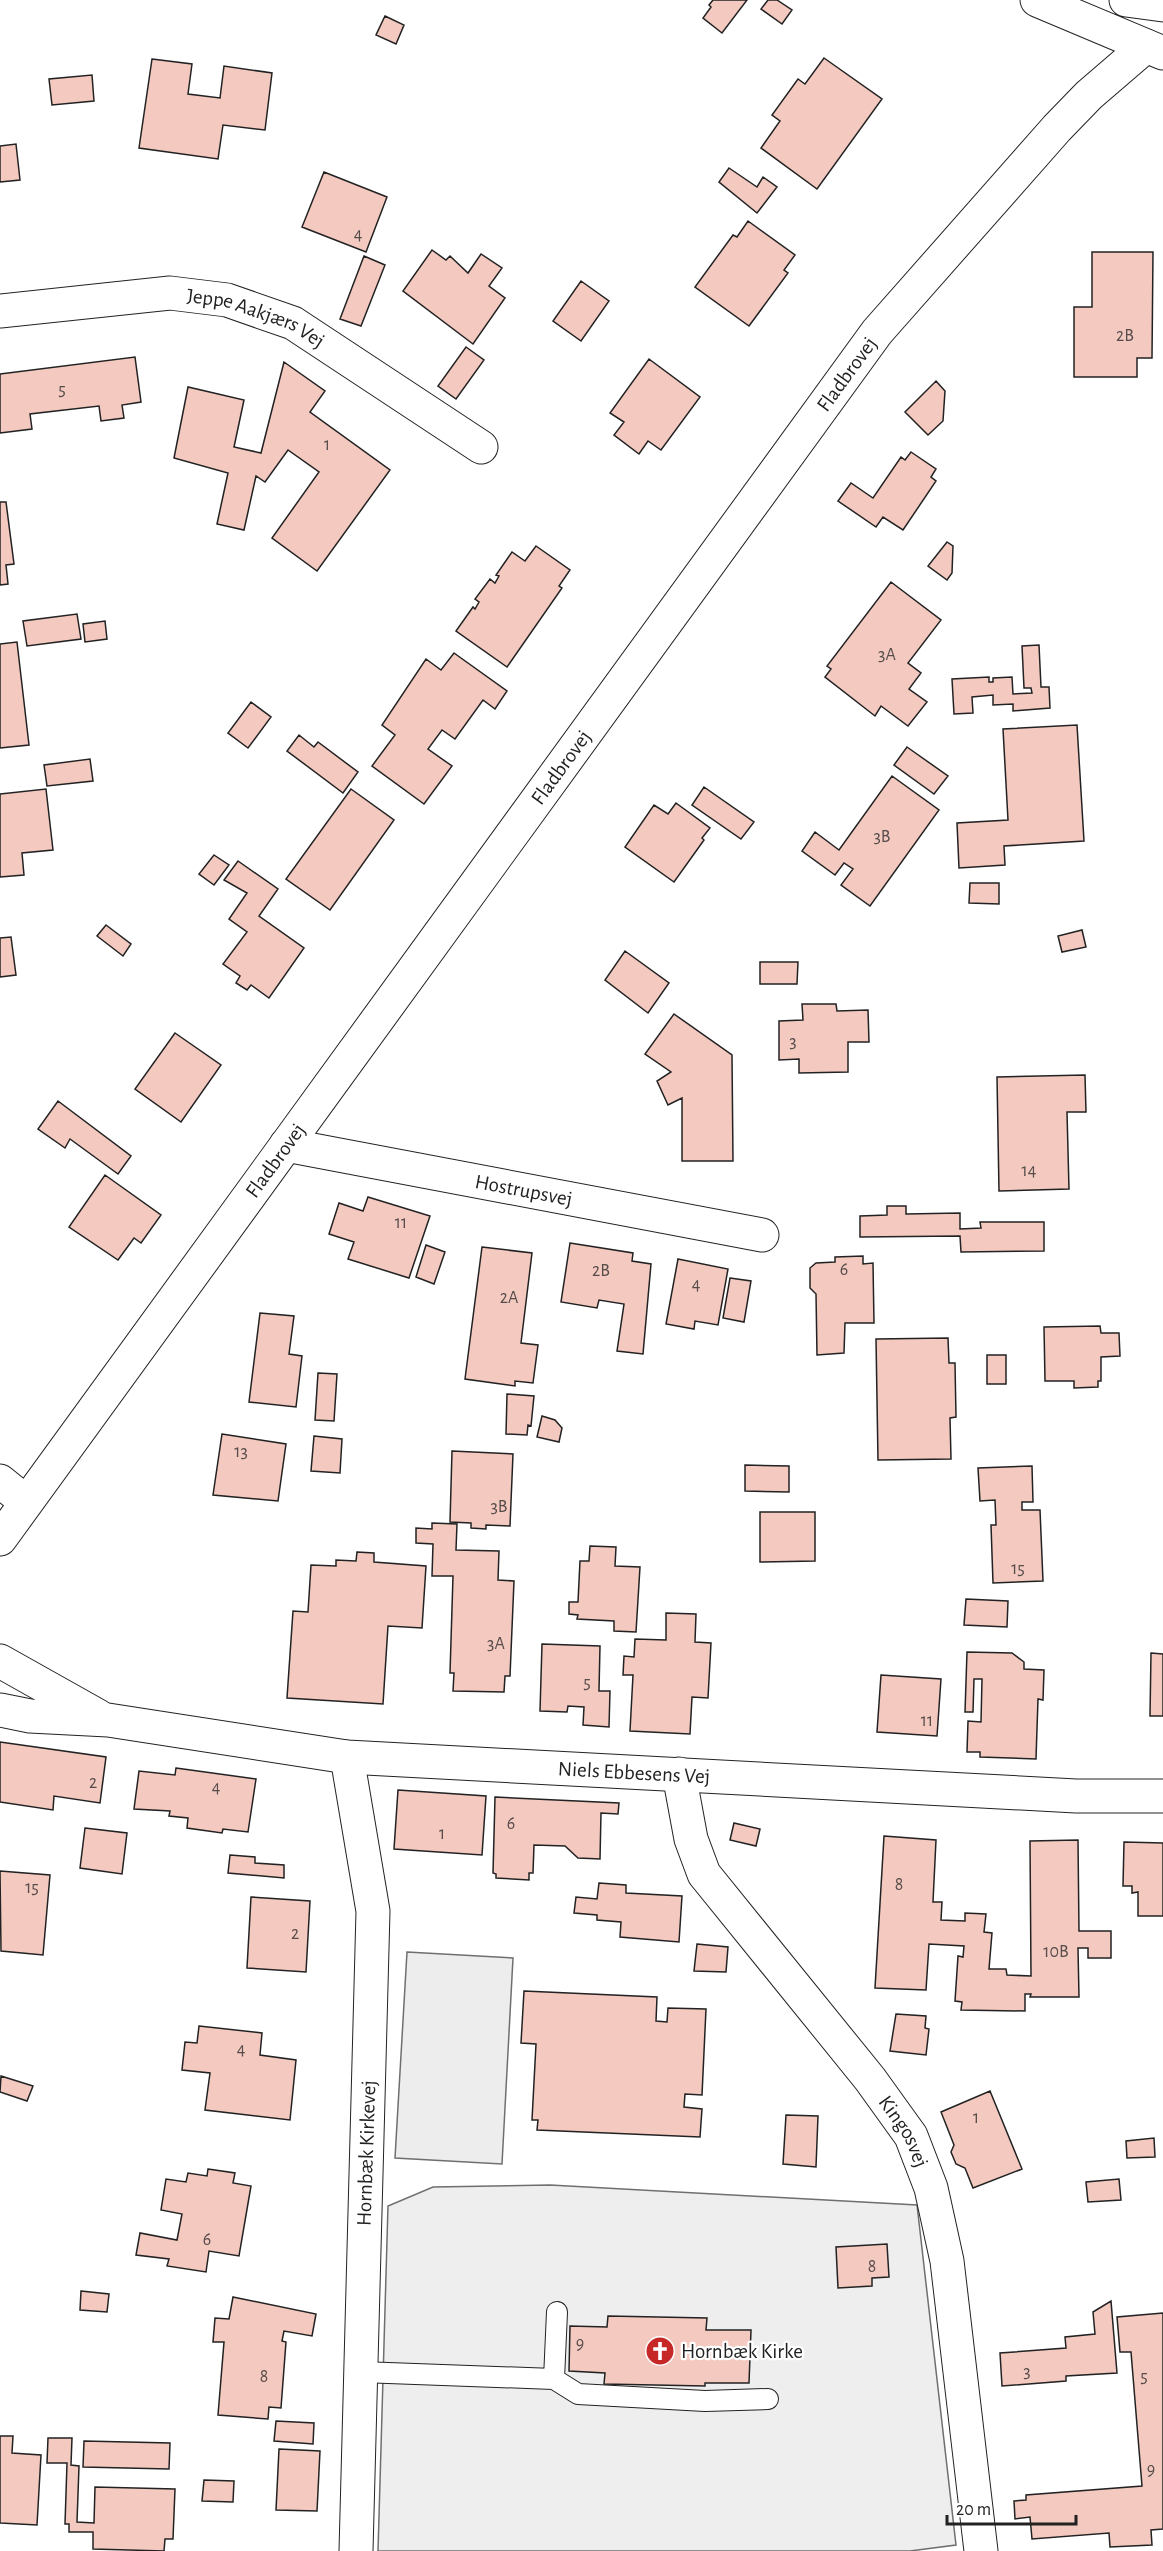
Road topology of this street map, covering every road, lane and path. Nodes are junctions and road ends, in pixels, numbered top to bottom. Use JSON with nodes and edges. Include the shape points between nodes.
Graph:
{"nodes":[{"id":1,"x":1037,"y":0,"type":"edge"},
{"id":2,"x":1126,"y":0,"type":"edge"},
{"id":3,"x":1163,"y":4,"type":"edge"},
{"id":4,"x":1159,"y":43,"type":"edge"},
{"id":5,"x":0,"y":311,"type":"edge"},
{"id":6,"x":481,"y":447,"type":"dead end"},
{"id":7,"x":286,"y":1145,"type":"junction"},
{"id":8,"x":762,"y":1235,"type":"dead end"},
{"id":9,"x":0,"y":1481,"type":"edge"},
{"id":10,"x":26,"y":1502,"type":"junction"},
{"id":11,"x":0,"y":1539,"type":"edge"},
{"id":12,"x":0,"y":1661,"type":"edge"},
{"id":13,"x":0,"y":1710,"type":"edge"},
{"id":14,"x":108,"y":1720,"type":"junction"},
{"id":15,"x":347,"y":1757,"type":"junction"},
{"id":16,"x":679,"y":1774,"type":"junction"},
{"id":17,"x":1163,"y":1797,"type":"edge"},
{"id":18,"x":557,"y":2312,"type":"dead end"},
{"id":19,"x":361,"y":2372,"type":"junction"},
{"id":20,"x":554,"y":2379,"type":"junction"},
{"id":21,"x":768,"y":2399,"type":"dead end"},
{"id":22,"x":356,"y":2551,"type":"edge"},
{"id":23,"x":981,"y":2551,"type":"edge"}],
"edges":[{"from":1,"to":4,"type":"street"},
{"from":2,"to":3,"type":"street"},
{"from":4,"to":7,"type":"street","name":"Fladbrovej","via":[[1089,95],[878,332]]},
{"from":5,"to":6,"type":"street","name":"Jeppe Aakjærs Vej","via":[[170,293],[227,300],[293,322]]},
{"from":7,"to":8,"type":"street","name":"Hostrupsvej"},
{"from":7,"to":10,"type":"street","name":"Fladbrovej"},
{"from":9,"to":10,"type":"street"},
{"from":10,"to":11,"type":"street","name":"Fladbrovej"},
{"from":12,"to":14,"type":"street","name":"Niels Ebbesens Vej"},
{"from":13,"to":14,"type":"street","name":"Niels Ebbesens Vej","via":[[30,1716]]},
{"from":14,"to":15,"type":"street","name":"Niels Ebbesens Vej"},
{"from":15,"to":16,"type":"street","name":"Niels Ebbesens Vej"},
{"from":15,"to":19,"type":"street","name":"Hornbæk Kirkevej","via":[[373,1911]]},
{"from":16,"to":17,"type":"street","name":"Niels Ebbesens Vej","via":[[1076,1796]]},
{"from":16,"to":23,"type":"street","name":"Kingosvej","via":[[691,1839],[704,1874],[870,2079],[910,2136],[923,2167],[947,2260]]},
{"from":18,"to":20,"type":"lane"},
{"from":19,"to":20,"type":"lane"},
{"from":19,"to":22,"type":"street","name":"Hornbæk Kirkevej"},
{"from":20,"to":21,"type":"lane","via":[[578,2394],[705,2401]]}]}
